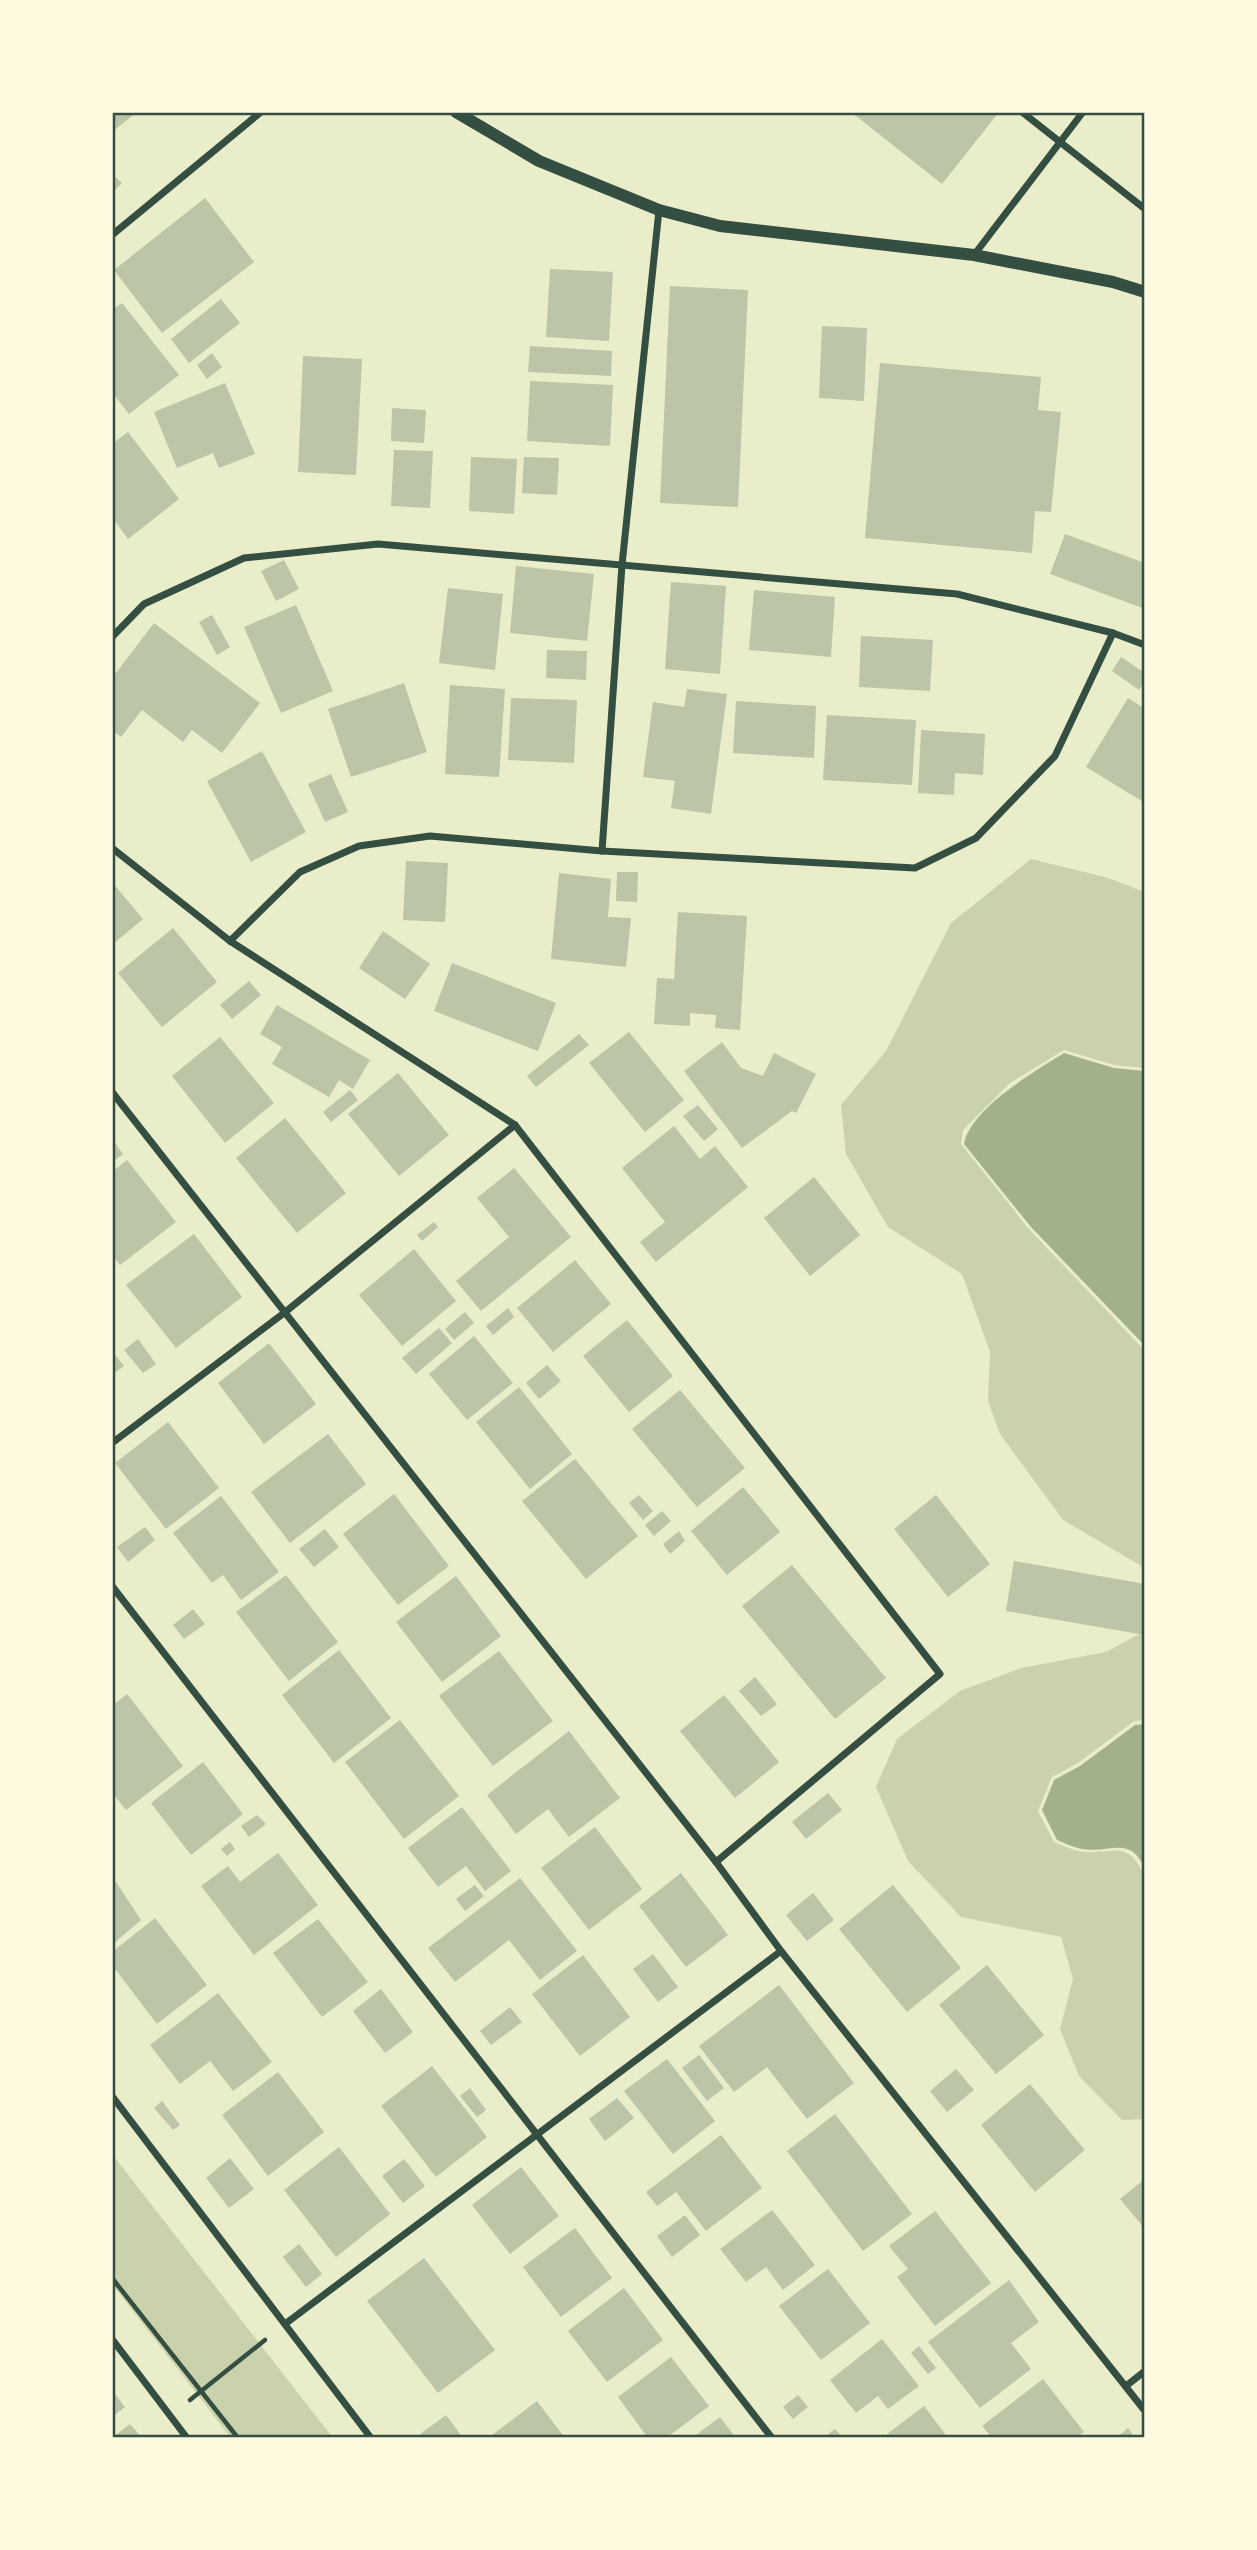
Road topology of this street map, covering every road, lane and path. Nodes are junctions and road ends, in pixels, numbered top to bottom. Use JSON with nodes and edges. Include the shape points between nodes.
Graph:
{"nodes":[{"id":1,"x":261,"y":112,"type":"edge"},
{"id":2,"x":456,"y":112,"type":"edge"},
{"id":3,"x":1022,"y":112,"type":"edge"},
{"id":4,"x":1083,"y":112,"type":"edge"},
{"id":5,"x":1060,"y":142,"type":"junction"},
{"id":6,"x":1145,"y":209,"type":"edge"},
{"id":7,"x":659,"y":210,"type":"junction"},
{"id":8,"x":112,"y":235,"type":"edge"},
{"id":9,"x":974,"y":255,"type":"junction"},
{"id":10,"x":1145,"y":292,"type":"edge"},
{"id":11,"x":622,"y":565,"type":"junction"},
{"id":12,"x":1113,"y":633,"type":"junction"},
{"id":13,"x":112,"y":638,"type":"edge"},
{"id":14,"x":1145,"y":645,"type":"edge"},
{"id":15,"x":112,"y":848,"type":"edge"},
{"id":16,"x":602,"y":850,"type":"junction"},
{"id":17,"x":230,"y":941,"type":"junction"},
{"id":18,"x":112,"y":1092,"type":"edge"},
{"id":19,"x":515,"y":1125,"type":"junction"},
{"id":20,"x":284,"y":1312,"type":"junction"},
{"id":21,"x":112,"y":1443,"type":"edge"},
{"id":22,"x":112,"y":1586,"type":"edge"},
{"id":23,"x":716,"y":1861,"type":"junction"},
{"id":24,"x":781,"y":1951,"type":"junction"},
{"id":25,"x":112,"y":2096,"type":"edge"},
{"id":26,"x":537,"y":2134,"type":"junction"},
{"id":27,"x":112,"y":2278,"type":"edge"},
{"id":28,"x":285,"y":2324,"type":"junction"},
{"id":29,"x":112,"y":2339,"type":"edge"},
{"id":30,"x":1145,"y":2371,"type":"edge"},
{"id":31,"x":1126,"y":2386,"type":"junction"},
{"id":32,"x":201,"y":2391,"type":"junction"},
{"id":33,"x":1145,"y":2411,"type":"edge"},
{"id":34,"x":170,"y":2416,"type":"junction"},
{"id":35,"x":187,"y":2438,"type":"edge"},
{"id":36,"x":238,"y":2438,"type":"edge"},
{"id":37,"x":371,"y":2438,"type":"edge"},
{"id":38,"x":772,"y":2438,"type":"edge"}],
"edges":[{"from":1,"to":8,"type":"street"},
{"from":2,"to":7,"type":"street","via":[[539,160]]},
{"from":3,"to":5,"type":"street"},
{"from":4,"to":5,"type":"street"},
{"from":5,"to":6,"type":"street"},
{"from":5,"to":9,"type":"street"},
{"from":7,"to":9,"type":"street","via":[[720,226]]},
{"from":7,"to":11,"type":"street"},
{"from":9,"to":10,"type":"street"},
{"from":11,"to":12,"type":"street","via":[[957,594]]},
{"from":11,"to":13,"type":"street","via":[[379,544],[244,558],[144,604]]},
{"from":11,"to":16,"type":"street"},
{"from":12,"to":14,"type":"street"},
{"from":12,"to":16,"type":"street","via":[[1055,756],[976,838],[915,868]]},
{"from":15,"to":17,"type":"street"},
{"from":16,"to":17,"type":"street","via":[[430,836],[359,846],[300,872]]},
{"from":17,"to":19,"type":"street"},
{"from":18,"to":20,"type":"street"},
{"from":19,"to":20,"type":"street"},
{"from":19,"to":23,"type":"street","via":[[940,1674]]},
{"from":20,"to":21,"type":"street"},
{"from":20,"to":23,"type":"street"},
{"from":22,"to":26,"type":"street"},
{"from":23,"to":24,"type":"street"},
{"from":24,"to":26,"type":"street"},
{"from":24,"to":31,"type":"street"},
{"from":25,"to":28,"type":"street"},
{"from":26,"to":28,"type":"street"},
{"from":26,"to":38,"type":"street"},
{"from":27,"to":32,"type":"path"},
{"from":28,"to":32,"type":"path"},
{"from":28,"to":37,"type":"street"},
{"from":29,"to":34,"type":"street"},
{"from":30,"to":31,"type":"street"},
{"from":31,"to":33,"type":"street"},
{"from":32,"to":34,"type":"path"},
{"from":32,"to":36,"type":"path"},
{"from":34,"to":35,"type":"street"}]}
